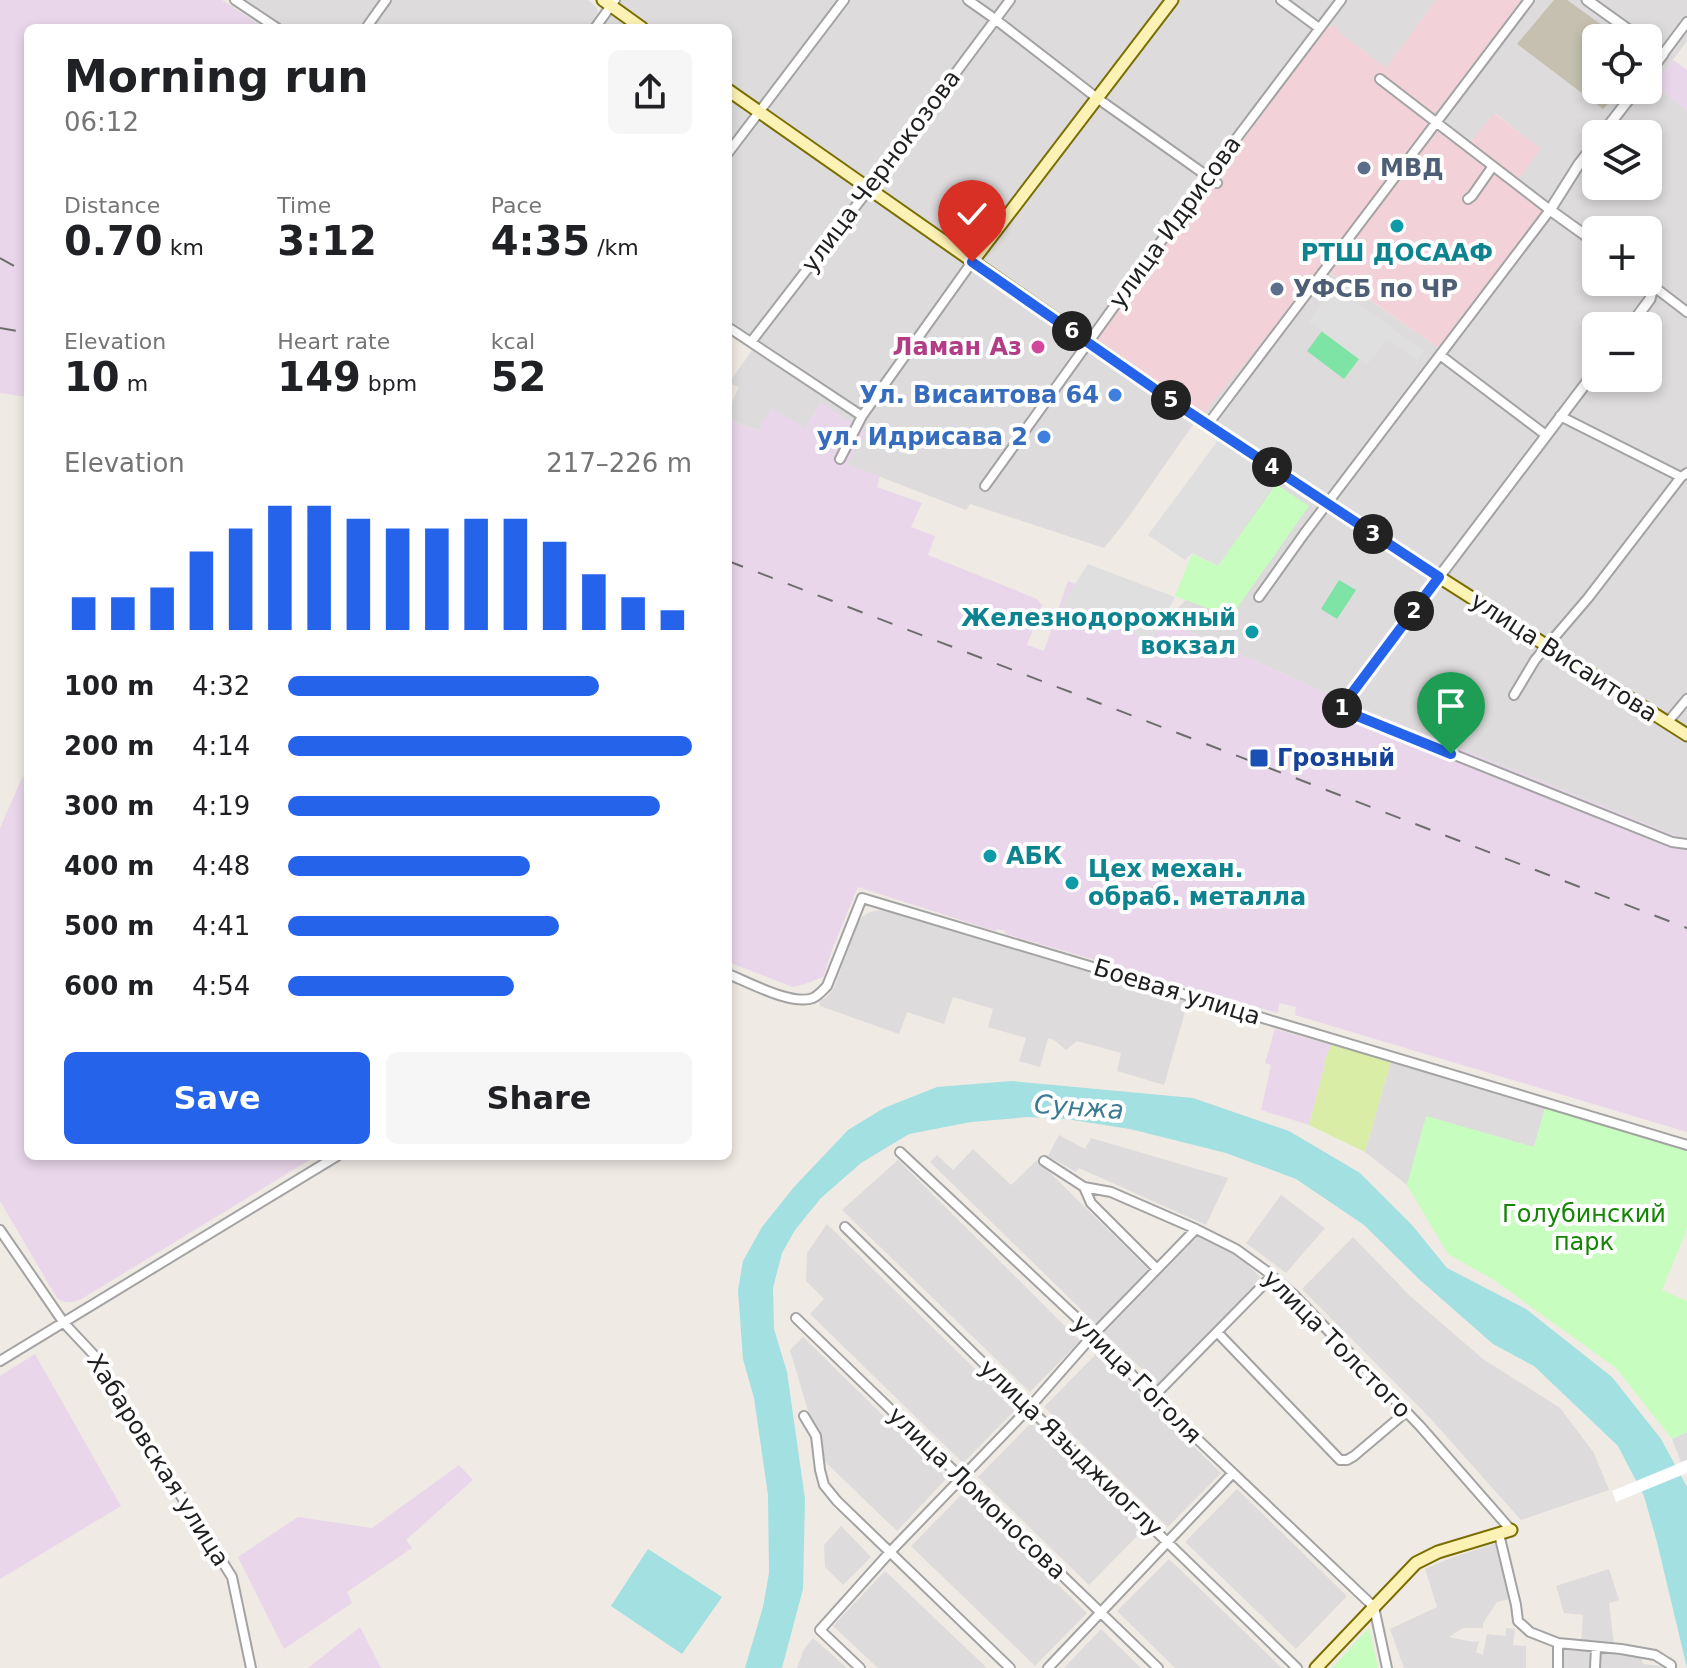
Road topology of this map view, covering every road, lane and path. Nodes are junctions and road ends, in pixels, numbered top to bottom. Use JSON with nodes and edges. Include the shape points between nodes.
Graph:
{"nodes":[{"id":1,"x":235,"y":0,"type":"edge"},
{"id":2,"x":386,"y":0,"type":"edge"},
{"id":3,"x":844,"y":0,"type":"edge"},
{"id":4,"x":968,"y":0,"type":"edge"},
{"id":5,"x":1010,"y":0,"type":"edge"},
{"id":6,"x":1172,"y":0,"type":"edge"},
{"id":7,"x":1281,"y":0,"type":"edge"},
{"id":8,"x":1341,"y":0,"type":"edge"},
{"id":9,"x":1529,"y":0,"type":"edge"},
{"id":10,"x":1587,"y":0,"type":"edge"},
{"id":11,"x":610,"y":2,"type":"edge"},
{"id":12,"x":995,"y":19,"type":"junction"},
{"id":13,"x":1687,"y":22,"type":"edge"},
{"id":14,"x":271,"y":24,"type":"edge"},
{"id":15,"x":369,"y":24,"type":"edge"},
{"id":16,"x":597,"y":24,"type":"edge"},
{"id":17,"x":637,"y":24,"type":"edge"},
{"id":18,"x":1620,"y":24,"type":"edge"},
{"id":19,"x":1319,"y":28,"type":"junction"},
{"id":20,"x":1663,"y":54,"type":"edge"},
{"id":21,"x":1380,"y":79,"type":"dead end"},
{"id":22,"x":732,"y":93,"type":"edge"},
{"id":23,"x":1097,"y":98,"type":"junction"},
{"id":24,"x":1625,"y":104,"type":"edge"},
{"id":25,"x":759,"y":112,"type":"junction"},
{"id":26,"x":1613,"y":120,"type":"edge"},
{"id":27,"x":1436,"y":123,"type":"junction"},
{"id":28,"x":732,"y":148,"type":"edge"},
{"id":29,"x":1582,"y":160,"type":"edge"},
{"id":30,"x":1493,"y":166,"type":"junction"},
{"id":31,"x":1208,"y":176,"type":"junction"},
{"id":32,"x":1217,"y":183,"type":"dead end"},
{"id":33,"x":869,"y":189,"type":"junction"},
{"id":34,"x":1468,"y":199,"type":"dead end"},
{"id":35,"x":1550,"y":210,"type":"junction"},
{"id":36,"x":1582,"y":233,"type":"edge"},
{"id":37,"x":972,"y":262,"type":"junction"},
{"id":38,"x":1662,"y":293,"type":"edge"},
{"id":39,"x":1687,"y":312,"type":"edge"},
{"id":40,"x":732,"y":330,"type":"edge"},
{"id":41,"x":751,"y":342,"type":"junction"},
{"id":42,"x":1088,"y":342,"type":"junction"},
{"id":43,"x":1440,"y":355,"type":"junction"},
{"id":44,"x":1582,"y":388,"type":"edge"},
{"id":45,"x":862,"y":416,"type":"junction"},
{"id":46,"x":1560,"y":416,"type":"junction"},
{"id":47,"x":1208,"y":424,"type":"junction"},
{"id":48,"x":1546,"y":435,"type":"junction"},
{"id":49,"x":840,"y":459,"type":"dead end"},
{"id":50,"x":1684,"y":475,"type":"edge"},
{"id":51,"x":985,"y":486,"type":"dead end"},
{"id":52,"x":1328,"y":504,"type":"junction"},
{"id":53,"x":1439,"y":577,"type":"junction"},
{"id":54,"x":1259,"y":597,"type":"dead end"},
{"id":55,"x":1547,"y":646,"type":"junction"},
{"id":56,"x":1514,"y":695,"type":"dead end"},
{"id":57,"x":1687,"y":699,"type":"edge"},
{"id":58,"x":1667,"y":723,"type":"junction"},
{"id":59,"x":1687,"y":735,"type":"edge"},
{"id":60,"x":1687,"y":844,"type":"edge"},
{"id":61,"x":732,"y":976,"type":"edge"},
{"id":62,"x":1687,"y":1145,"type":"edge"},
{"id":63,"x":900,"y":1152,"type":"dead end"},
{"id":64,"x":330,"y":1160,"type":"edge"},
{"id":65,"x":1044,"y":1161,"type":"dead end"},
{"id":66,"x":1084,"y":1187,"type":"junction"},
{"id":67,"x":845,"y":1227,"type":"dead end"},
{"id":68,"x":1196,"y":1229,"type":"junction"},
{"id":69,"x":0,"y":1230,"type":"edge"},
{"id":70,"x":1157,"y":1269,"type":"junction"},
{"id":71,"x":1271,"y":1277,"type":"junction"},
{"id":72,"x":796,"y":1318,"type":"dead end"},
{"id":73,"x":64,"y":1323,"type":"junction"},
{"id":74,"x":1217,"y":1332,"type":"junction"},
{"id":75,"x":1094,"y":1334,"type":"junction"},
{"id":76,"x":0,"y":1361,"type":"edge"},
{"id":77,"x":1153,"y":1397,"type":"junction"},
{"id":78,"x":1029,"y":1408,"type":"junction"},
{"id":79,"x":1406,"y":1412,"type":"junction"},
{"id":80,"x":804,"y":1416,"type":"dead end"},
{"id":81,"x":1232,"y":1474,"type":"junction"},
{"id":82,"x":960,"y":1478,"type":"junction"},
{"id":83,"x":1511,"y":1530,"type":"joint"},
{"id":84,"x":1499,"y":1534,"type":"junction"},
{"id":85,"x":1168,"y":1542,"type":"junction"},
{"id":86,"x":890,"y":1552,"type":"junction"},
{"id":87,"x":1374,"y":1607,"type":"junction"},
{"id":88,"x":1100,"y":1613,"type":"junction"},
{"id":89,"x":1558,"y":1643,"type":"junction"},
{"id":90,"x":1596,"y":1648,"type":"junction"},
{"id":91,"x":251,"y":1668,"type":"edge"},
{"id":92,"x":860,"y":1668,"type":"edge"},
{"id":93,"x":1010,"y":1668,"type":"edge"},
{"id":94,"x":1048,"y":1668,"type":"edge"},
{"id":95,"x":1158,"y":1668,"type":"edge"},
{"id":96,"x":1297,"y":1668,"type":"edge"},
{"id":97,"x":1316,"y":1668,"type":"edge"},
{"id":98,"x":1387,"y":1668,"type":"edge"},
{"id":99,"x":1558,"y":1668,"type":"edge"},
{"id":100,"x":1595,"y":1668,"type":"edge"},
{"id":101,"x":1671,"y":1668,"type":"edge"}],
"edges":[{"from":1,"to":14,"type":"street"},
{"from":2,"to":15,"type":"street"},
{"from":3,"to":25,"type":"street"},
{"from":4,"to":12,"type":"street"},
{"from":5,"to":12,"type":"street","name":"улица Чернокозова"},
{"from":6,"to":23,"type":"main road"},
{"from":7,"to":19,"type":"street"},
{"from":8,"to":19,"type":"street","name":"улица Идрисова"},
{"from":9,"to":27,"type":"street"},
{"from":10,"to":18,"type":"street"},
{"from":11,"to":16,"type":"street"},
{"from":11,"to":17,"type":"main road"},
{"from":12,"to":23,"type":"street"},
{"from":12,"to":33,"type":"street","name":"улица Чернокозова"},
{"from":13,"to":20,"type":"street"},
{"from":19,"to":31,"type":"street","name":"улица Идрисова"},
{"from":21,"to":27,"type":"street"},
{"from":22,"to":25,"type":"main road","name":"улица Висаитова"},
{"from":23,"to":31,"type":"street"},
{"from":23,"to":37,"type":"main road"},
{"from":24,"to":26,"type":"street"},
{"from":25,"to":28,"type":"street"},
{"from":25,"to":33,"type":"main road","name":"улица Висаитова"},
{"from":27,"to":30,"type":"street"},
{"from":27,"to":47,"type":"street"},
{"from":29,"to":35,"type":"street"},
{"from":30,"to":34,"type":"street"},
{"from":30,"to":35,"type":"street"},
{"from":31,"to":32,"type":"street"},
{"from":31,"to":42,"type":"street","name":"улица Идрисова"},
{"from":33,"to":37,"type":"main road","name":"улица Висаитова"},
{"from":33,"to":41,"type":"street","name":"улица Чернокозова"},
{"from":35,"to":36,"type":"street"},
{"from":35,"to":43,"type":"street"},
{"from":37,"to":42,"type":"main road","name":"улица Висаитова"},
{"from":37,"to":45,"type":"street"},
{"from":38,"to":39,"type":"street"},
{"from":40,"to":41,"type":"street"},
{"from":41,"to":45,"type":"street"},
{"from":42,"to":47,"type":"main road","name":"улица Висаитова"},
{"from":42,"to":51,"type":"street","name":"улица Идрисова"},
{"from":43,"to":48,"type":"street"},
{"from":43,"to":52,"type":"street"},
{"from":44,"to":46,"type":"street"},
{"from":45,"to":49,"type":"street"},
{"from":46,"to":48,"type":"street"},
{"from":46,"to":50,"type":"street"},
{"from":47,"to":52,"type":"main road","name":"улица Висаитова"},
{"from":48,"to":53,"type":"street"},
{"from":50,"to":55,"type":"street"},
{"from":52,"to":53,"type":"main road","name":"улица Висаитова"},
{"from":52,"to":54,"type":"street"},
{"from":53,"to":55,"type":"main road","name":"улица Висаитова"},
{"from":53,"to":60,"type":"street","via":[[1340,709]]},
{"from":55,"to":56,"type":"street"},
{"from":55,"to":58,"type":"main road","name":"улица Висаитова"},
{"from":57,"to":58,"type":"street"},
{"from":58,"to":59,"type":"main road","name":"улица Висаитова"},
{"from":61,"to":62,"type":"street","name":"Боевая улица","via":[[787,998],[802,1000],[821,993],[862,898]]},
{"from":63,"to":75,"type":"street","name":"улица Гоголя"},
{"from":64,"to":73,"type":"street"},
{"from":65,"to":66,"type":"street","name":"улица Толстого"},
{"from":66,"to":68,"type":"street","name":"улица Толстого","via":[[1111,1192]]},
{"from":66,"to":70,"type":"street","via":[[1091,1203]]},
{"from":67,"to":78,"type":"street","name":"улица Языджиоглу"},
{"from":68,"to":70,"type":"street"},
{"from":68,"to":71,"type":"street","name":"улица Толстого","via":[[1236,1249]]},
{"from":69,"to":73,"type":"street","name":"Хабаровская улица"},
{"from":70,"to":75,"type":"street"},
{"from":71,"to":74,"type":"street"},
{"from":71,"to":79,"type":"street","name":"улица Толстого"},
{"from":72,"to":82,"type":"street","name":"улица Ломоносова"},
{"from":73,"to":76,"type":"street"},
{"from":73,"to":91,"type":"street","name":"Хабаровская улица","via":[[94,1355],[232,1577]]},
{"from":74,"to":77,"type":"street"},
{"from":74,"to":79,"type":"street","via":[[1340,1460],[1354,1456]]},
{"from":75,"to":77,"type":"street","name":"улица Гоголя"},
{"from":75,"to":78,"type":"street"},
{"from":77,"to":81,"type":"street","name":"улица Гоголя"},
{"from":78,"to":82,"type":"street"},
{"from":78,"to":85,"type":"street","name":"улица Языджиоглу"},
{"from":79,"to":83,"type":"street","name":"улица Толстого"},
{"from":80,"to":86,"type":"street","via":[[816,1436],[824,1485]]},
{"from":81,"to":85,"type":"street"},
{"from":81,"to":87,"type":"street","name":"улица Гоголя"},
{"from":82,"to":86,"type":"street"},
{"from":82,"to":88,"type":"street","name":"улица Ломоносова"},
{"from":83,"to":84,"type":"main road"},
{"from":84,"to":87,"type":"main road","via":[[1427,1556]]},
{"from":84,"to":89,"type":"street","via":[[1518,1621]]},
{"from":85,"to":88,"type":"street"},
{"from":85,"to":96,"type":"street","name":"улица Языджиоглу"},
{"from":86,"to":92,"type":"street","via":[[820,1630]]},
{"from":86,"to":93,"type":"street"},
{"from":87,"to":97,"type":"main road"},
{"from":87,"to":98,"type":"street"},
{"from":88,"to":94,"type":"street"},
{"from":88,"to":95,"type":"street","name":"улица Ломоносова"},
{"from":89,"to":90,"type":"street"},
{"from":89,"to":99,"type":"street"},
{"from":90,"to":100,"type":"street"},
{"from":90,"to":101,"type":"street","via":[[1655,1655]]}]}
